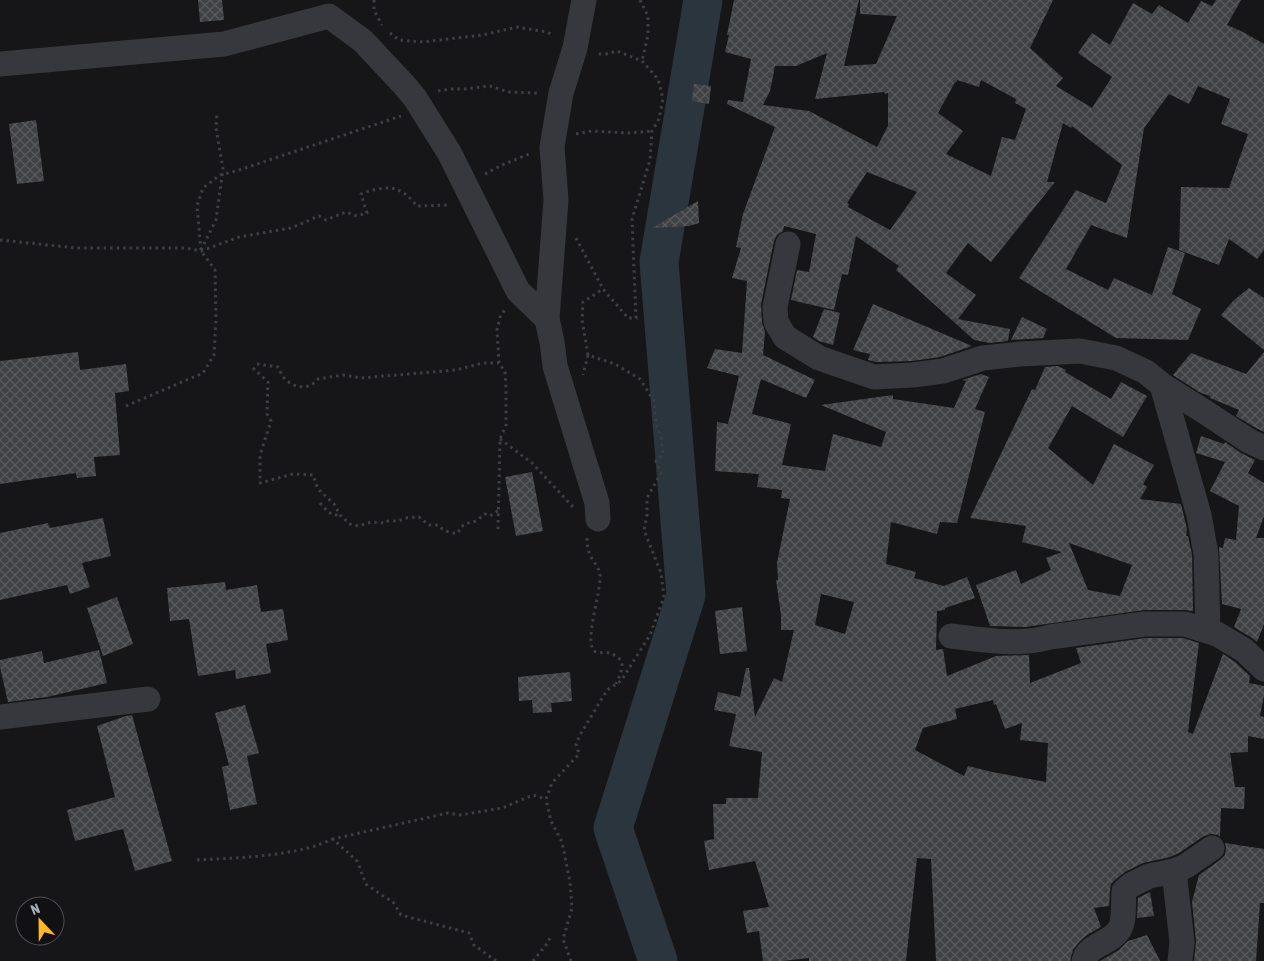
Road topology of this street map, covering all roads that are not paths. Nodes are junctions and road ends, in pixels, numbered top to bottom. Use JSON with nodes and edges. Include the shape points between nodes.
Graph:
{"nodes":[{"id":1,"x":584,"y":0,"type":"edge"},
{"id":2,"x":0,"y":64,"type":"edge"},
{"id":3,"x":788,"y":244,"type":"dead end"},
{"id":4,"x":548,"y":319,"type":"junction"},
{"id":5,"x":1162,"y":385,"type":"junction"},
{"id":6,"x":1264,"y":448,"type":"edge"},
{"id":7,"x":596,"y":518,"type":"road end"},
{"id":8,"x":1208,"y":631,"type":"junction"},
{"id":9,"x":951,"y":636,"type":"dead end"},
{"id":10,"x":1264,"y":669,"type":"edge"},
{"id":11,"x":148,"y":699,"type":"dead end"},
{"id":12,"x":0,"y":717,"type":"edge"},
{"id":13,"x":1212,"y":848,"type":"dead end"},
{"id":14,"x":1174,"y":871,"type":"junction"},
{"id":15,"x":1084,"y":961,"type":"edge"},
{"id":16,"x":1180,"y":961,"type":"edge"}],
"edges":[{"from":1,"to":4,"type":"street","via":[[575,48],[561,93],[552,147],[556,200]]},
{"from":2,"to":4,"type":"street","via":[[224,44],[329,16],[363,41],[415,98],[450,154],[518,291]]},
{"from":3,"to":5,"type":"street","via":[[775,307],[776,322],[785,337],[819,358],[874,377],[943,371],[983,358],[1080,351],[1116,358],[1146,372]]},
{"from":4,"to":7,"type":"street","via":[[555,366],[597,503]]},
{"from":5,"to":6,"type":"street"},
{"from":5,"to":8,"type":"street","via":[[1199,515],[1206,554]]},
{"from":8,"to":9,"type":"street","via":[[1184,624],[1144,624],[1039,640],[1001,642]]},
{"from":8,"to":10,"type":"street","via":[[1244,650]]},
{"from":11,"to":12,"type":"street"},
{"from":13,"to":14,"type":"street"},
{"from":14,"to":15,"type":"street","via":[[1149,876],[1124,890],[1119,930],[1112,938],[1090,950]]},
{"from":14,"to":16,"type":"street","via":[[1182,942]]}]}
